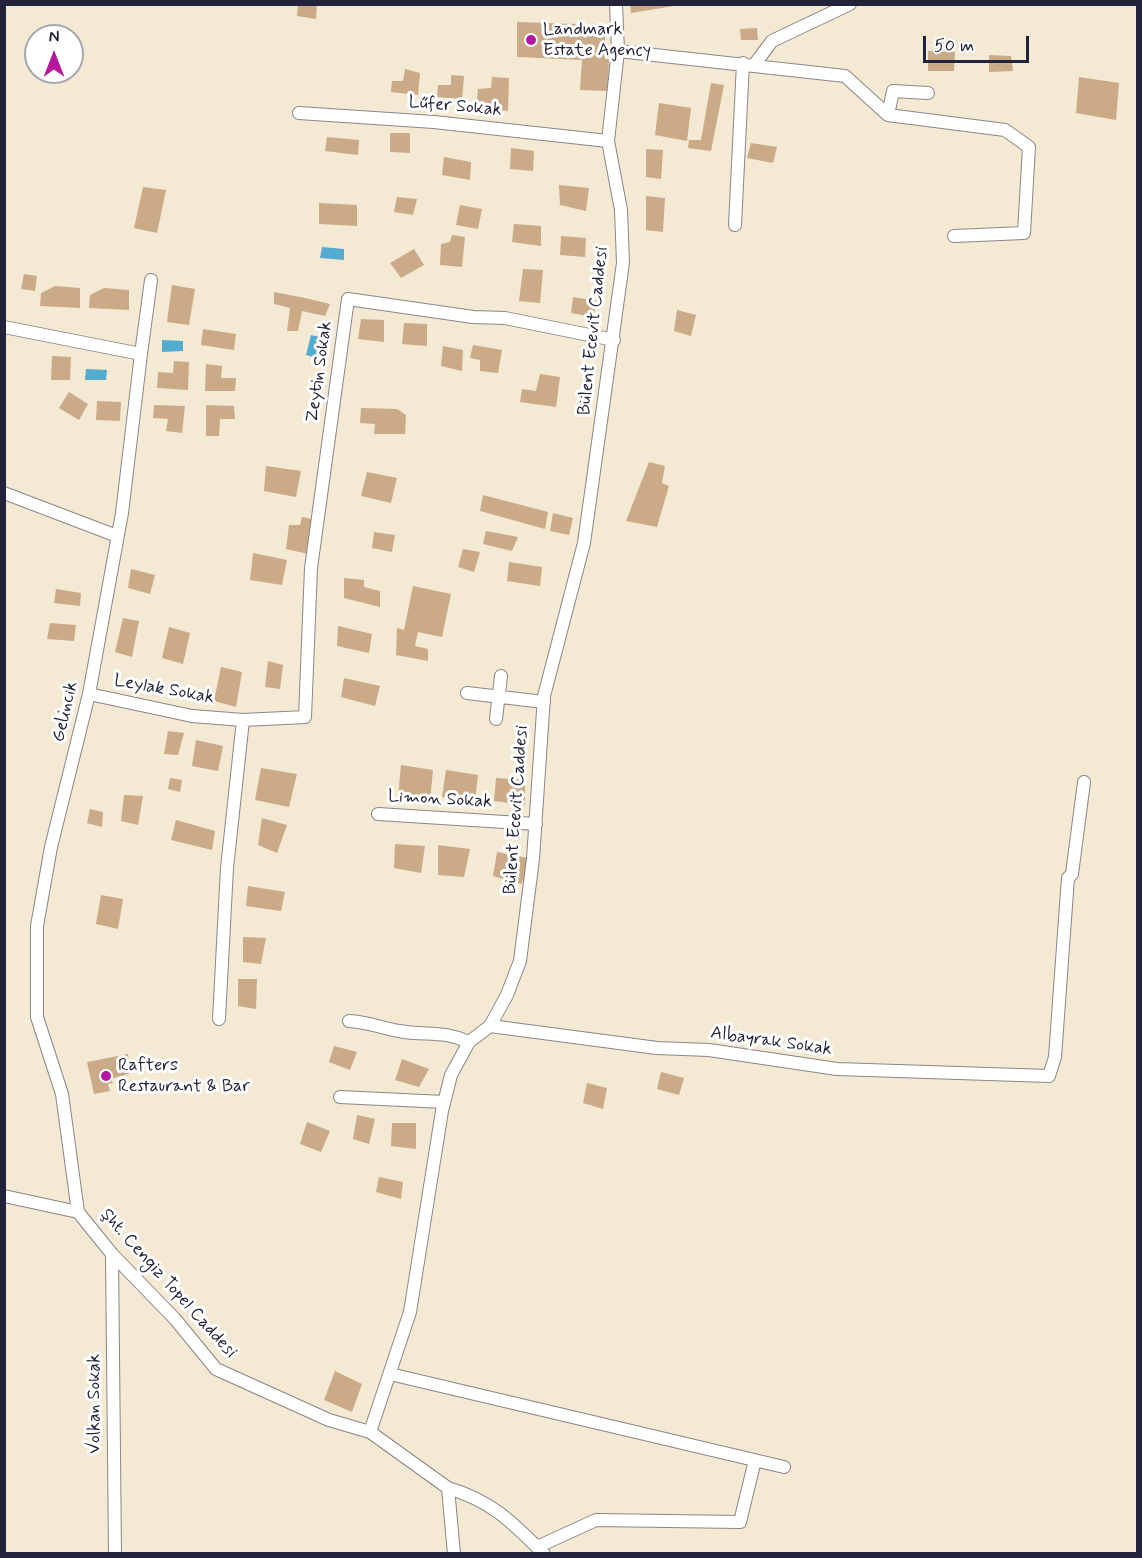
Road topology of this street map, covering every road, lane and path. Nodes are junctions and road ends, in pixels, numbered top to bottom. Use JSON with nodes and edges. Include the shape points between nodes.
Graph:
{"nodes":[{"id":1,"x":616,"y":4,"type":"edge"},
{"id":2,"x":850,"y":4,"type":"edge"},
{"id":3,"x":618,"y":51,"type":"junction"},
{"id":4,"x":749,"y":64,"type":"junction"},
{"id":5,"x":928,"y":93,"type":"dead end"},
{"id":6,"x":299,"y":113,"type":"dead end"},
{"id":7,"x":888,"y":115,"type":"junction"},
{"id":8,"x":608,"y":141,"type":"junction"},
{"id":9,"x":735,"y":225,"type":"dead end"},
{"id":10,"x":954,"y":236,"type":"dead end"},
{"id":11,"x":151,"y":280,"type":"dead end"},
{"id":12,"x":4,"y":327,"type":"edge"},
{"id":13,"x":614,"y":340,"type":"junction"},
{"id":14,"x":141,"y":354,"type":"junction"},
{"id":15,"x":4,"y":493,"type":"edge"},
{"id":16,"x":117,"y":536,"type":"junction"},
{"id":17,"x":501,"y":676,"type":"dead end"},
{"id":18,"x":467,"y":693,"type":"dead end"},
{"id":19,"x":89,"y":694,"type":"junction"},
{"id":20,"x":500,"y":697,"type":"junction"},
{"id":21,"x":544,"y":702,"type":"junction"},
{"id":22,"x":305,"y":717,"type":"joint"},
{"id":23,"x":496,"y":719,"type":"dead end"},
{"id":24,"x":243,"y":720,"type":"junction"},
{"id":25,"x":1084,"y":782,"type":"dead end"},
{"id":26,"x":378,"y":814,"type":"dead end"},
{"id":27,"x":536,"y":824,"type":"junction"},
{"id":28,"x":219,"y":1019,"type":"dead end"},
{"id":29,"x":349,"y":1021,"type":"dead end"},
{"id":30,"x":490,"y":1026,"type":"junction"},
{"id":31,"x":469,"y":1042,"type":"junction"},
{"id":32,"x":340,"y":1097,"type":"dead end"},
{"id":33,"x":444,"y":1102,"type":"junction"},
{"id":34,"x":4,"y":1196,"type":"edge"},
{"id":35,"x":78,"y":1212,"type":"junction"},
{"id":36,"x":112,"y":1254,"type":"junction"},
{"id":37,"x":390,"y":1374,"type":"junction"},
{"id":38,"x":370,"y":1432,"type":"junction"},
{"id":39,"x":755,"y":1460,"type":"junction"},
{"id":40,"x":784,"y":1467,"type":"dead end"},
{"id":41,"x":448,"y":1488,"type":"junction"},
{"id":42,"x":541,"y":1550,"type":"edge"},
{"id":43,"x":115,"y":1554,"type":"edge"},
{"id":44,"x":454,"y":1554,"type":"edge"}],
"edges":[{"from":1,"to":3,"type":"street","name":"Bülent Ecevit Caddesi"},
{"from":2,"to":4,"type":"street","via":[[772,41]]},
{"from":3,"to":4,"type":"street"},
{"from":3,"to":8,"type":"street","name":"Bülent Ecevit Caddesi"},
{"from":4,"to":7,"type":"street","via":[[845,76]]},
{"from":4,"to":9,"type":"street"},
{"from":5,"to":7,"type":"street","via":[[893,91]]},
{"from":6,"to":8,"type":"street","name":"Lűfer Sokak","via":[[434,122]]},
{"from":7,"to":10,"type":"street","via":[[1005,130],[1029,147],[1024,233]]},
{"from":8,"to":13,"type":"street","name":"Bülent Ecevit Caddesi","via":[[621,210],[623,263]]},
{"from":11,"to":14,"type":"street","name":"Gelincik"},
{"from":12,"to":14,"type":"street"},
{"from":13,"to":21,"type":"street","name":"Bülent Ecevit Caddesi","via":[[584,543]]},
{"from":13,"to":22,"type":"street","name":"Zeytin Sokak","via":[[505,318],[348,299],[311,568]]},
{"from":14,"to":16,"type":"street","name":"Gelincik","via":[[128,479]]},
{"from":15,"to":16,"type":"street"},
{"from":16,"to":19,"type":"street","name":"Gelincik"},
{"from":17,"to":20,"type":"street"},
{"from":18,"to":20,"type":"street"},
{"from":19,"to":24,"type":"street","name":"Leylak Sokak","via":[[192,716]]},
{"from":19,"to":35,"type":"street","name":"Gelincik","via":[[51,847],[35,958],[38,1017],[62,1094]]},
{"from":20,"to":21,"type":"street"},
{"from":20,"to":23,"type":"street"},
{"from":21,"to":27,"type":"street","name":"Bülent Ecevit Caddesi"},
{"from":22,"to":24,"type":"street","name":"Leylak Sokak"},
{"from":24,"to":28,"type":"street","via":[[228,868]]},
{"from":25,"to":30,"type":"street","name":"Albayrak Sokak","via":[[1072,874],[1068,878],[1055,1057],[1048,1076],[837,1069],[709,1050],[657,1048]]},
{"from":26,"to":27,"type":"street","name":"Limon Sokak"},
{"from":27,"to":30,"type":"street","name":"Bülent Ecevit Caddesi","via":[[520,961]]},
{"from":29,"to":31,"type":"street","via":[[406,1032],[452,1034]]},
{"from":30,"to":31,"type":"street","name":"Bülent Ecevit Caddesi"},
{"from":31,"to":33,"type":"street","name":"Bülent Ecevit Caddesi","via":[[451,1075]]},
{"from":32,"to":33,"type":"street"},
{"from":33,"to":37,"type":"street","name":"Bülent Ecevit Caddesi","via":[[410,1312]]},
{"from":34,"to":35,"type":"street","name":"Şht. Cengiz Topel Caddesi"},
{"from":35,"to":36,"type":"street","name":"Şht. Cengiz Topel Caddesi"},
{"from":36,"to":38,"type":"street","name":"Şht. Cengiz Topel Caddesi","via":[[175,1319],[216,1369],[329,1420]]},
{"from":36,"to":43,"type":"street","name":"Volkan Sokak"},
{"from":37,"to":38,"type":"street","name":"Bülent Ecevit Caddesi"},
{"from":37,"to":39,"type":"street"},
{"from":38,"to":41,"type":"street"},
{"from":39,"to":40,"type":"street"},
{"from":39,"to":42,"type":"street","via":[[740,1522],[596,1520]]},
{"from":41,"to":42,"type":"street","via":[[495,1506]]},
{"from":41,"to":44,"type":"street"}]}
